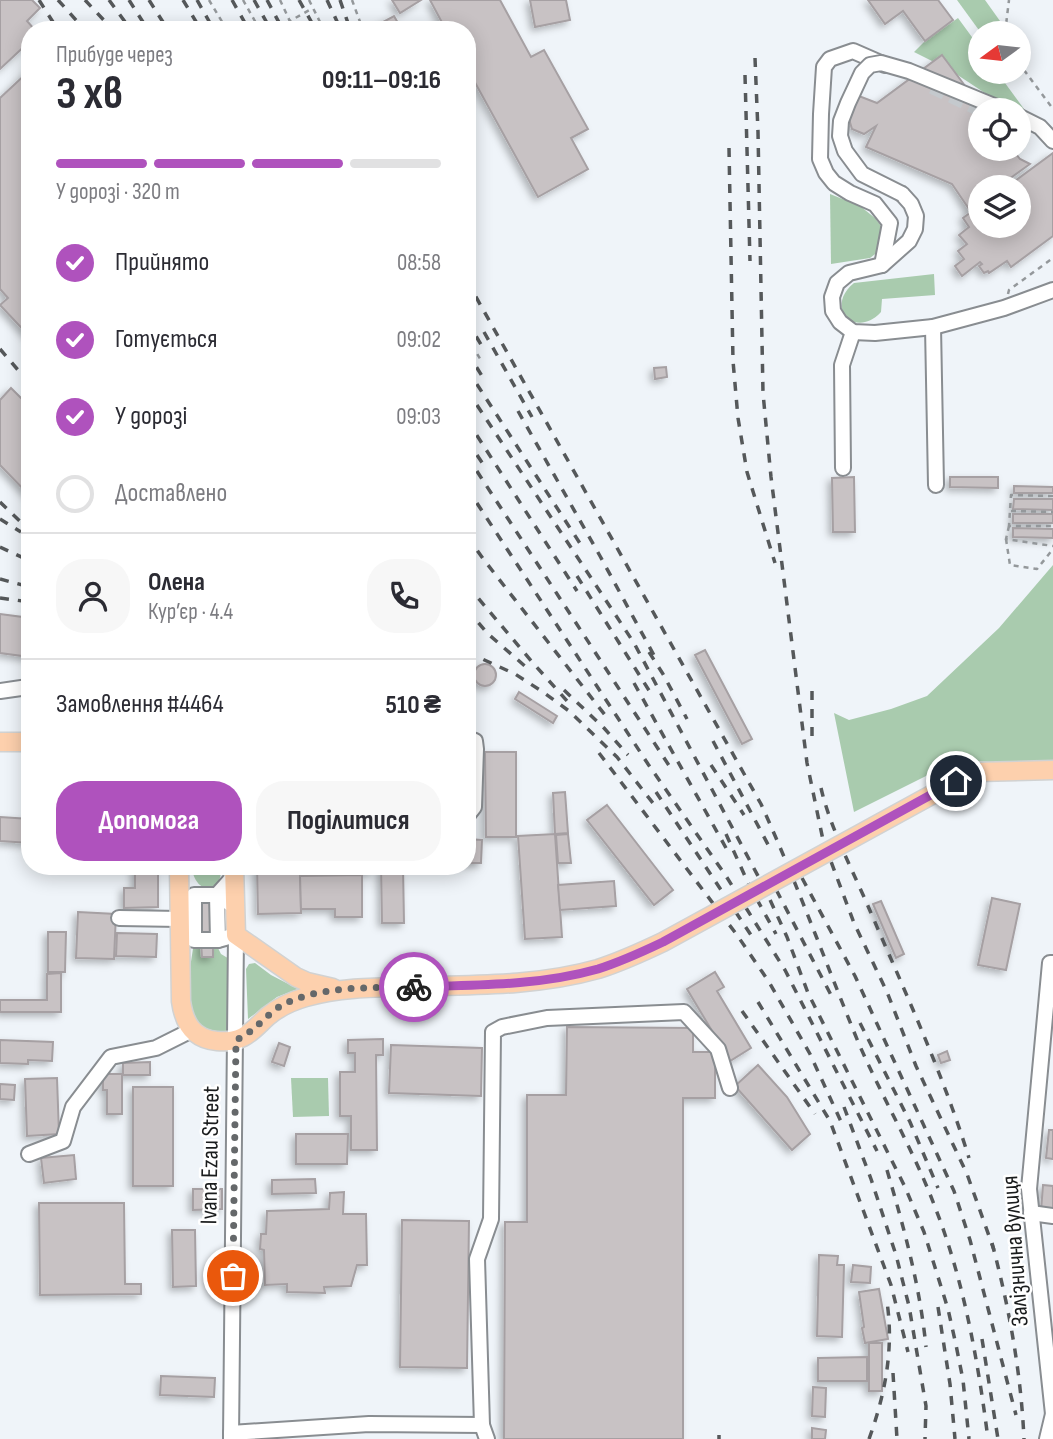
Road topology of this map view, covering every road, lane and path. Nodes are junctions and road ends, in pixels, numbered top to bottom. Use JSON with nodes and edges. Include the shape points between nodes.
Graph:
{"nodes":[{"id":1,"x":209,"y":0,"type":"edge"},
{"id":2,"x":243,"y":0,"type":"edge"},
{"id":3,"x":280,"y":0,"type":"edge"},
{"id":4,"x":309,"y":0,"type":"edge"},
{"id":5,"x":352,"y":0,"type":"edge"},
{"id":6,"x":1009,"y":0,"type":"edge"},
{"id":7,"x":313,"y":8,"type":"junction"},
{"id":8,"x":222,"y":21,"type":"edge"},
{"id":9,"x":255,"y":21,"type":"edge"},
{"id":10,"x":290,"y":21,"type":"edge"},
{"id":11,"x":292,"y":21,"type":"edge"},
{"id":12,"x":320,"y":21,"type":"edge"},
{"id":13,"x":360,"y":21,"type":"edge"},
{"id":14,"x":1006,"y":21,"type":"edge"},
{"id":15,"x":912,"y":77,"type":"dead end"},
{"id":16,"x":1031,"y":79,"type":"edge"},
{"id":17,"x":975,"y":98,"type":"edge"},
{"id":18,"x":1052,"y":106,"type":"edge"},
{"id":19,"x":1031,"y":122,"type":"edge"},
{"id":20,"x":1031,"y":131,"type":"edge"},
{"id":21,"x":1053,"y":144,"type":"edge"},
{"id":22,"x":1053,"y":258,"type":"edge"},
{"id":23,"x":882,"y":264,"type":"junction"},
{"id":24,"x":1053,"y":290,"type":"edge"},
{"id":25,"x":1004,"y":307,"type":"junction"},
{"id":26,"x":933,"y":327,"type":"junction"},
{"id":27,"x":853,"y":332,"type":"junction"},
{"id":28,"x":476,"y":352,"type":"edge"},
{"id":29,"x":482,"y":362,"type":"dead end"},
{"id":30,"x":843,"y":468,"type":"dead end"},
{"id":31,"x":936,"y":485,"type":"dead end"},
{"id":32,"x":1053,"y":496,"type":"edge"},
{"id":33,"x":1009,"y":511,"type":"junction"},
{"id":34,"x":1053,"y":512,"type":"edge"},
{"id":35,"x":1009,"y":526,"type":"junction"},
{"id":36,"x":1053,"y":526,"type":"edge"},
{"id":37,"x":1006,"y":539,"type":"junction"},
{"id":38,"x":1053,"y":547,"type":"edge"},
{"id":39,"x":21,"y":688,"type":"edge"},
{"id":40,"x":0,"y":691,"type":"edge"},
{"id":41,"x":0,"y":742,"type":"edge"},
{"id":42,"x":21,"y":742,"type":"edge"},
{"id":43,"x":476,"y":745,"type":"edge"},
{"id":44,"x":476,"y":768,"type":"edge"},
{"id":45,"x":1053,"y":770,"type":"edge"},
{"id":46,"x":179,"y":875,"type":"edge"},
{"id":47,"x":180,"y":875,"type":"edge"},
{"id":48,"x":231,"y":875,"type":"edge"},
{"id":49,"x":234,"y":875,"type":"edge"},
{"id":50,"x":194,"y":895,"type":"junction"},
{"id":51,"x":217,"y":895,"type":"junction"},
{"id":52,"x":235,"y":907,"type":"junction"},
{"id":53,"x":119,"y":918,"type":"dead end"},
{"id":54,"x":180,"y":919,"type":"junction"},
{"id":55,"x":236,"y":935,"type":"junction"},
{"id":56,"x":218,"y":940,"type":"junction"},
{"id":57,"x":187,"y":945,"type":"junction"},
{"id":58,"x":1053,"y":963,"type":"edge"},
{"id":59,"x":343,"y":989,"type":"junction"},
{"id":60,"x":192,"y":1030,"type":"junction"},
{"id":61,"x":236,"y":1040,"type":"junction"},
{"id":62,"x":730,"y":1088,"type":"dead end"},
{"id":63,"x":29,"y":1154,"type":"dead end"},
{"id":64,"x":1031,"y":1213,"type":"junction"},
{"id":65,"x":1053,"y":1216,"type":"edge"},
{"id":66,"x":1053,"y":1414,"type":"edge"},
{"id":67,"x":484,"y":1432,"type":"edge"},
{"id":68,"x":231,"y":1436,"type":"edge"},
{"id":69,"x":1047,"y":1439,"type":"edge"}],
"edges":[{"from":1,"to":8,"type":"path"},
{"from":2,"to":9,"type":"path"},
{"from":3,"to":10,"type":"path"},
{"from":4,"to":7,"type":"path"},
{"from":5,"to":13,"type":"path"},
{"from":6,"to":14,"type":"path"},
{"from":7,"to":11,"type":"path"},
{"from":7,"to":12,"type":"path"},
{"from":15,"to":23,"type":"street","via":[[853,51],[830,59],[824,67],[820,159],[834,183],[875,204],[890,223]]},
{"from":16,"to":18,"type":"path"},
{"from":17,"to":23,"type":"street","bridge":true,"via":[[881,63],[862,73],[839,136],[862,174],[902,194],[916,216],[909,241]]},
{"from":19,"to":21,"type":"street"},
{"from":20,"to":21,"type":"street"},
{"from":22,"to":25,"type":"path","via":[[1009,290]]},
{"from":23,"to":27,"type":"street","via":[[849,273],[837,284],[833,311]]},
{"from":24,"to":25,"type":"street"},
{"from":25,"to":26,"type":"street"},
{"from":26,"to":27,"type":"street"},
{"from":26,"to":31,"type":"street"},
{"from":27,"to":30,"type":"street","via":[[842,365]]},
{"from":28,"to":29,"type":"path"},
{"from":32,"to":33,"type":"path","via":[[1011,495]]},
{"from":33,"to":34,"type":"path"},
{"from":33,"to":35,"type":"path"},
{"from":35,"to":36,"type":"path"},
{"from":35,"to":37,"type":"path"},
{"from":37,"to":38,"type":"path"},
{"from":37,"to":38,"type":"path","via":[[1010,565],[1037,569]]},
{"from":39,"to":40,"type":"street"},
{"from":41,"to":42,"type":"main road"},
{"from":43,"to":44,"type":"street"},
{"from":45,"to":59,"type":"main road","bridge":true,"via":[[976,772],[663,942],[599,968],[508,983]]},
{"from":46,"to":54,"type":"main road"},
{"from":47,"to":50,"type":"street"},
{"from":48,"to":51,"type":"street"},
{"from":49,"to":52,"type":"main road","name":"Ivana Ezau Street"},
{"from":50,"to":51,"type":"street"},
{"from":50,"to":57,"type":"street"},
{"from":51,"to":52,"type":"street"},
{"from":51,"to":56,"type":"street"},
{"from":52,"to":55,"type":"main road","name":"Ivana Ezau Street"},
{"from":53,"to":54,"type":"street"},
{"from":54,"to":57,"type":"main road"},
{"from":55,"to":56,"type":"street"},
{"from":55,"to":59,"type":"main road","via":[[296,977]]},
{"from":55,"to":61,"type":"street","name":"Ivana Ezau Street"},
{"from":56,"to":57,"type":"street"},
{"from":57,"to":60,"type":"main road","via":[[181,1001]]},
{"from":58,"to":64,"type":"street","name":"Залізнична вулиця","via":[[1029,1189]]},
{"from":59,"to":61,"type":"main road","via":[[280,1007]]},
{"from":60,"to":61,"type":"main road","via":[[206,1039]]},
{"from":60,"to":63,"type":"street","via":[[156,1048],[111,1057],[73,1107],[63,1141]]},
{"from":61,"to":68,"type":"street","name":"Ivana Ezau Street"},
{"from":62,"to":67,"type":"street","via":[[718,1049],[684,1012],[547,1018],[493,1032],[491,1219],[477,1259]]},
{"from":64,"to":65,"type":"street"},
{"from":64,"to":66,"type":"street","name":"Залізнична вулиця"},
{"from":66,"to":69,"type":"street","name":"Залізнична вулиця"},
{"from":67,"to":68,"type":"street","via":[[369,1424]]}]}
